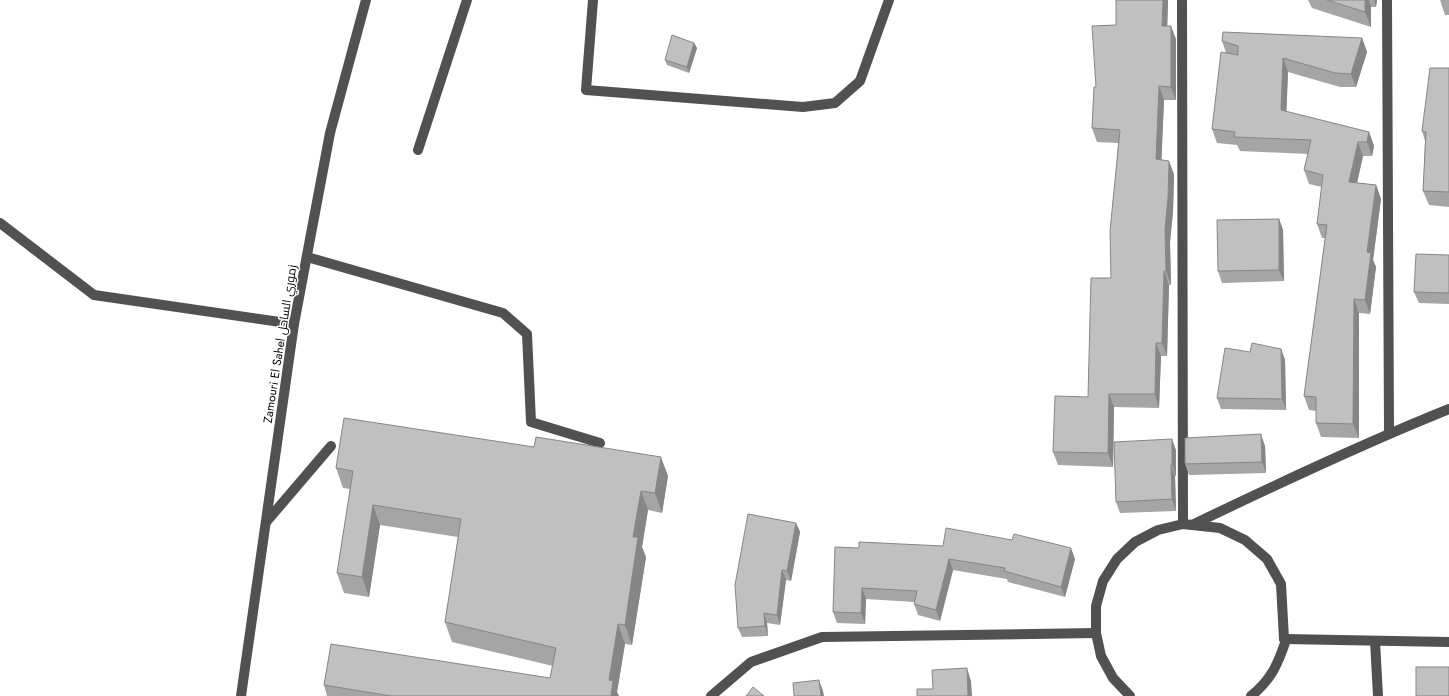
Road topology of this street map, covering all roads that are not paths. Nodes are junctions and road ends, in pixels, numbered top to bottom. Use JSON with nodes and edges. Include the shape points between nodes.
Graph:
{"nodes":[{"id":1,"x":366,"y":0,"type":"edge"},
{"id":2,"x":467,"y":0,"type":"edge"},
{"id":3,"x":593,"y":0,"type":"edge"},
{"id":4,"x":888,"y":0,"type":"edge"},
{"id":5,"x":1182,"y":0,"type":"edge"},
{"id":6,"x":1387,"y":0,"type":"edge"},
{"id":7,"x":418,"y":150,"type":"dead end"},
{"id":8,"x":0,"y":223,"type":"edge"},
{"id":9,"x":307,"y":257,"type":"junction"},
{"id":10,"x":294,"y":324,"type":"junction"},
{"id":11,"x":1449,"y":409,"type":"edge"},
{"id":12,"x":1389,"y":433,"type":"junction"},
{"id":13,"x":600,"y":443,"type":"dead end"},
{"id":14,"x":331,"y":446,"type":"dead end"},
{"id":15,"x":267,"y":521,"type":"junction"},
{"id":16,"x":1188,"y":525,"type":"junction"},
{"id":17,"x":1096,"y":633,"type":"junction"},
{"id":18,"x":1284,"y":639,"type":"junction"},
{"id":19,"x":1376,"y":641,"type":"junction"},
{"id":20,"x":1449,"y":642,"type":"edge"},
{"id":21,"x":241,"y":696,"type":"edge"},
{"id":22,"x":711,"y":696,"type":"edge"},
{"id":23,"x":1130,"y":696,"type":"edge"},
{"id":24,"x":1251,"y":696,"type":"edge"},
{"id":25,"x":1378,"y":696,"type":"edge"}],
"edges":[{"from":1,"to":9,"type":"street","name":"Zamouri El Sahel زموري الساحل","via":[[330,133]]},
{"from":2,"to":7,"type":"street"},
{"from":3,"to":4,"type":"street","via":[[586,90],[803,107],[835,103],[860,81]]},
{"from":5,"to":16,"type":"street"},
{"from":6,"to":12,"type":"street"},
{"from":8,"to":10,"type":"street","via":[[94,295]]},
{"from":9,"to":10,"type":"street","name":"Zamouri El Sahel زموري الساحل"},
{"from":9,"to":13,"type":"street","via":[[503,313],[527,334],[531,422]]},
{"from":10,"to":15,"type":"street","name":"Zamouri El Sahel زموري الساحل"},
{"from":11,"to":12,"type":"street"},
{"from":12,"to":16,"type":"street"},
{"from":14,"to":15,"type":"street"},
{"from":15,"to":21,"type":"street","name":"Zamouri El Sahel زموري الساحل"},
{"from":16,"to":17,"type":"street","via":[[1158,530],[1135,542],[1116,559],[1103,582],[1096,606]]},
{"from":16,"to":18,"type":"street","via":[[1220,528],[1245,540],[1267,559],[1281,584]]},
{"from":17,"to":22,"type":"street","via":[[822,637],[751,662]]},
{"from":17,"to":23,"type":"street","via":[[1101,656],[1113,678]]},
{"from":18,"to":19,"type":"street"},
{"from":18,"to":24,"type":"street","via":[[1286,640],[1277,666]]},
{"from":19,"to":20,"type":"street"},
{"from":19,"to":25,"type":"street"}]}
